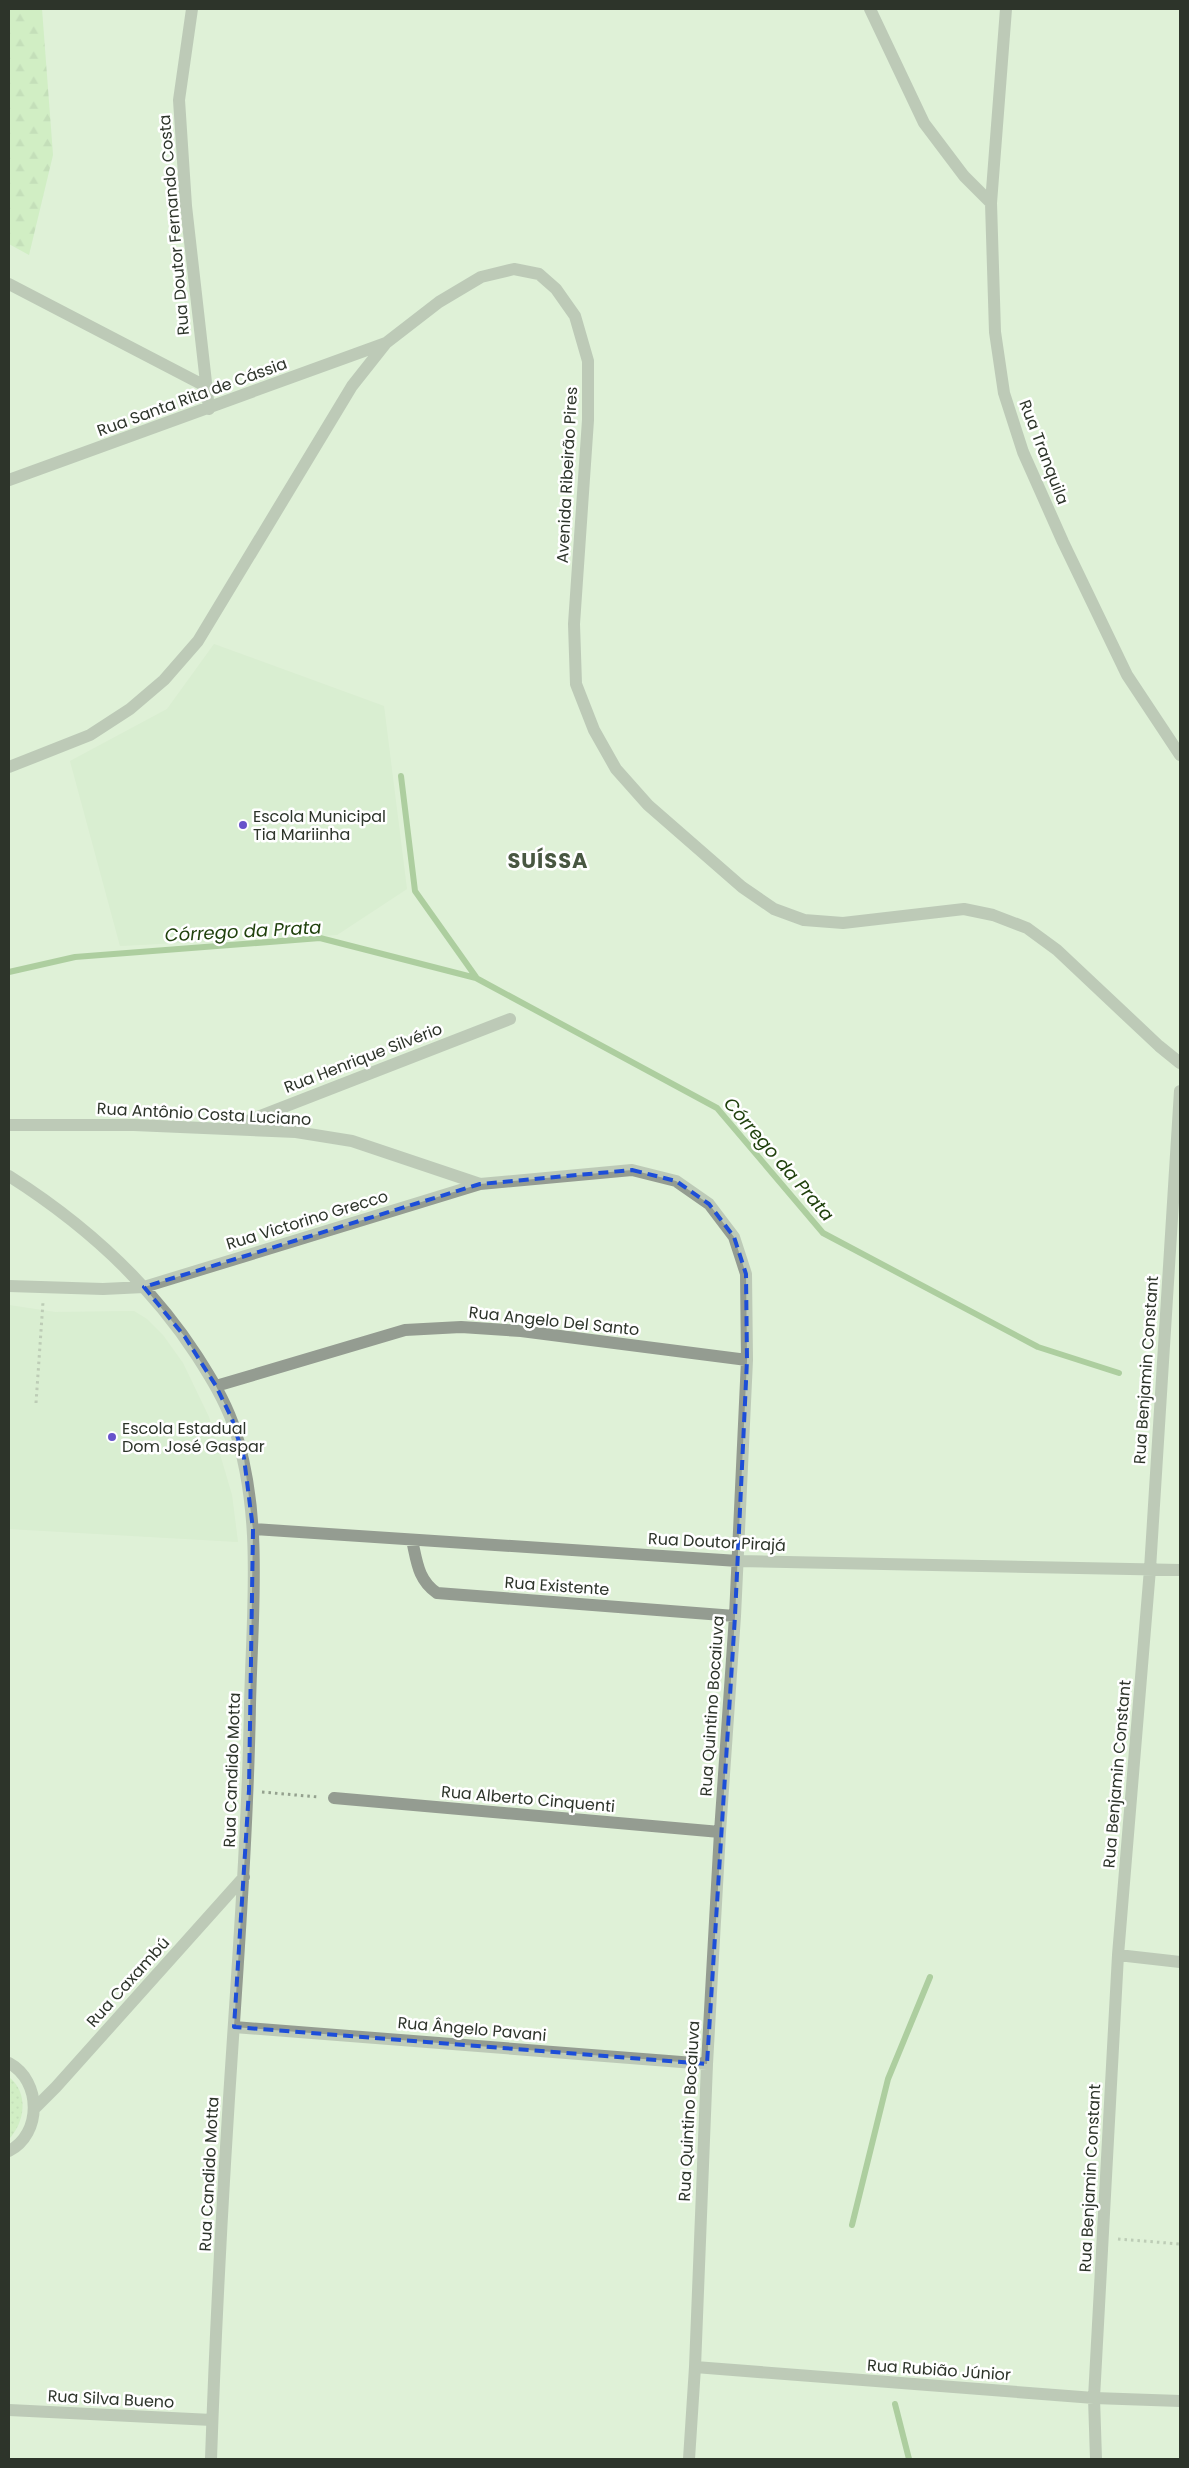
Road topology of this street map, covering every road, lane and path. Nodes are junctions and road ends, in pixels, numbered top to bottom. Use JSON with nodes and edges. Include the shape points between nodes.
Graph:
{"nodes":[{"id":1,"x":192,"y":9,"type":"edge"},
{"id":2,"x":870,"y":9,"type":"edge"},
{"id":3,"x":1006,"y":9,"type":"edge"},
{"id":4,"x":991,"y":203,"type":"junction"},
{"id":5,"x":9,"y":284,"type":"edge"},
{"id":6,"x":386,"y":343,"type":"junction"},
{"id":7,"x":207,"y":387,"type":"junction"},
{"id":8,"x":209,"y":409,"type":"junction"},
{"id":9,"x":9,"y":480,"type":"edge"},
{"id":10,"x":1180,"y":755,"type":"edge"},
{"id":11,"x":9,"y":767,"type":"edge"},
{"id":12,"x":510,"y":1019,"type":"dead end"},
{"id":13,"x":1180,"y":1063,"type":"edge"},
{"id":14,"x":1180,"y":1091,"type":"edge"},
{"id":15,"x":9,"y":1125,"type":"edge"},
{"id":16,"x":229,"y":1128,"type":"junction"},
{"id":17,"x":9,"y":1176,"type":"edge"},
{"id":18,"x":480,"y":1184,"type":"junction"},
{"id":19,"x":9,"y":1286,"type":"edge"},
{"id":20,"x":144,"y":1286,"type":"junction"},
{"id":21,"x":44,"y":1289,"type":"junction"},
{"id":22,"x":746,"y":1360,"type":"junction"},
{"id":23,"x":216,"y":1386,"type":"junction"},
{"id":24,"x":36,"y":1403,"type":"dead end"},
{"id":25,"x":253,"y":1529,"type":"junction"},
{"id":26,"x":412,"y":1540,"type":"junction"},
{"id":27,"x":738,"y":1561,"type":"junction"},
{"id":28,"x":1150,"y":1569,"type":"junction"},
{"id":29,"x":1180,"y":1570,"type":"edge"},
{"id":30,"x":735,"y":1616,"type":"junction"},
{"id":31,"x":249,"y":1790,"type":"junction"},
{"id":32,"x":334,"y":1798,"type":"joint"},
{"id":33,"x":720,"y":1832,"type":"junction"},
{"id":34,"x":244,"y":1877,"type":"junction"},
{"id":35,"x":1118,"y":1955,"type":"junction"},
{"id":36,"x":1180,"y":1962,"type":"edge"},
{"id":37,"x":234,"y":2027,"type":"junction"},
{"id":38,"x":9,"y":2063,"type":"edge"},
{"id":39,"x":707,"y":2064,"type":"junction"},
{"id":40,"x":35,"y":2108,"type":"junction"},
{"id":41,"x":9,"y":2152,"type":"edge"},
{"id":42,"x":1103,"y":2238,"type":"junction"},
{"id":43,"x":1180,"y":2244,"type":"edge"},
{"id":44,"x":695,"y":2367,"type":"junction"},
{"id":45,"x":1094,"y":2398,"type":"junction"},
{"id":46,"x":1180,"y":2401,"type":"edge"},
{"id":47,"x":9,"y":2410,"type":"edge"},
{"id":48,"x":212,"y":2420,"type":"junction"},
{"id":49,"x":211,"y":2459,"type":"edge"},
{"id":50,"x":689,"y":2459,"type":"edge"},
{"id":51,"x":1096,"y":2459,"type":"edge"}],
"edges":[{"from":1,"to":7,"type":"street","name":"Rua Doutor Fernando Costa","via":[[179,100],[186,206]]},
{"from":2,"to":4,"type":"street","via":[[924,123],[964,176]]},
{"from":3,"to":4,"type":"street","name":"Rua Tranquila"},
{"from":4,"to":10,"type":"street","name":"Rua Tranquila","via":[[995,332],[1004,393],[1023,452],[1127,675]]},
{"from":5,"to":7,"type":"street"},
{"from":6,"to":8,"type":"street","name":"Rua Santa Rita de Cássia"},
{"from":6,"to":11,"type":"street","name":"Avenida Ribeirão Pires","via":[[352,386],[198,641],[164,680],[130,709],[90,735]]},
{"from":6,"to":13,"type":"street","name":"Avenida Ribeirão Pires","via":[[439,302],[482,276],[514,268],[538,274],[556,289],[575,316],[588,360],[588,420],[574,624],[576,684],[594,730],[616,769],[648,805],[742,887],[774,909],[804,920],[843,923],[964,909],[993,915],[1027,928],[1057,950]]},
{"from":7,"to":8,"type":"street","name":"Rua Doutor Fernando Costa"},
{"from":8,"to":9,"type":"street","name":"Rua Santa Rita de Cássia"},
{"from":12,"to":16,"type":"street","name":"Rua Henrique Silvério"},
{"from":14,"to":28,"type":"street","name":"Rua Benjamin Constant"},
{"from":15,"to":16,"type":"street","name":"Rua Antônio Costa Luciano"},
{"from":16,"to":18,"type":"street","name":"Rua Antônio Costa Luciano","via":[[296,1132],[352,1141]]},
{"from":17,"to":20,"type":"street","name":"Rua Candido Motta","via":[[48,1201],[95,1238]]},
{"from":18,"to":20,"type":"street","name":"Rua Victorino Grecco"},
{"from":18,"to":22,"type":"street","name":"Rua Quintino Bocaiuva","via":[[632,1170],[676,1181],[709,1204],[734,1237],[746,1274]]},
{"from":19,"to":21,"type":"street","name":"Rua Victorino Grecco"},
{"from":20,"to":21,"type":"street","name":"Rua Victorino Grecco"},
{"from":20,"to":23,"type":"street","name":"Rua Candido Motta","via":[[185,1337]]},
{"from":21,"to":24,"type":"path"},
{"from":22,"to":23,"type":"street","name":"Rua Angelo Del Santo","via":[[521,1331],[461,1327],[405,1330]]},
{"from":22,"to":27,"type":"street","name":"Rua Quintino Bocaiuva"},
{"from":23,"to":25,"type":"street","name":"Rua Candido Motta","via":[[232,1419],[244,1458]]},
{"from":25,"to":26,"type":"street","name":"Rua Doutor Pirajá"},
{"from":25,"to":31,"type":"street","name":"Rua Candido Motta"},
{"from":26,"to":27,"type":"street","name":"Rua Doutor Pirajá"},
{"from":26,"to":30,"type":"street","name":"Rua Existente","via":[[419,1575],[437,1593]]},
{"from":27,"to":28,"type":"street","name":"Rua Doutor Pirajá"},
{"from":27,"to":30,"type":"street","name":"Rua Quintino Bocaiuva"},
{"from":28,"to":29,"type":"street","name":"Rua Doutor Pirajá"},
{"from":28,"to":35,"type":"street","name":"Rua Benjamin Constant"},
{"from":30,"to":33,"type":"street","name":"Rua Quintino Bocaiuva"},
{"from":31,"to":32,"type":"path"},
{"from":31,"to":34,"type":"street","name":"Rua Candido Motta"},
{"from":32,"to":33,"type":"street","name":"Rua Alberto Cinquenti"},
{"from":33,"to":39,"type":"street","name":"Rua Quintino Bocaiuva"},
{"from":34,"to":37,"type":"street","name":"Rua Candido Motta"},
{"from":34,"to":40,"type":"street","name":"Rua Caxambú"},
{"from":35,"to":36,"type":"street"},
{"from":35,"to":42,"type":"street","name":"Rua Benjamin Constant"},
{"from":37,"to":39,"type":"street","name":"Rua Ângelo Pavani"},
{"from":37,"to":48,"type":"street","name":"Rua Candido Motta"},
{"from":38,"to":40,"type":"street","via":[[25,2077]]},
{"from":39,"to":44,"type":"street","name":"Rua Quintino Bocaiuva"},
{"from":40,"to":41,"type":"street","via":[[25,2138]]},
{"from":42,"to":43,"type":"path"},
{"from":42,"to":45,"type":"street","name":"Rua Benjamin Constant"},
{"from":44,"to":45,"type":"street","name":"Rua Rubião Júnior"},
{"from":44,"to":50,"type":"street","name":"Rua Quintino Bocaiuva"},
{"from":45,"to":46,"type":"street","name":"Rua Rubião Júnior"},
{"from":45,"to":51,"type":"street","name":"Rua Benjamin Constant"},
{"from":47,"to":48,"type":"street","name":"Rua Silva Bueno"},
{"from":48,"to":49,"type":"street","name":"Rua Candido Motta"}]}
